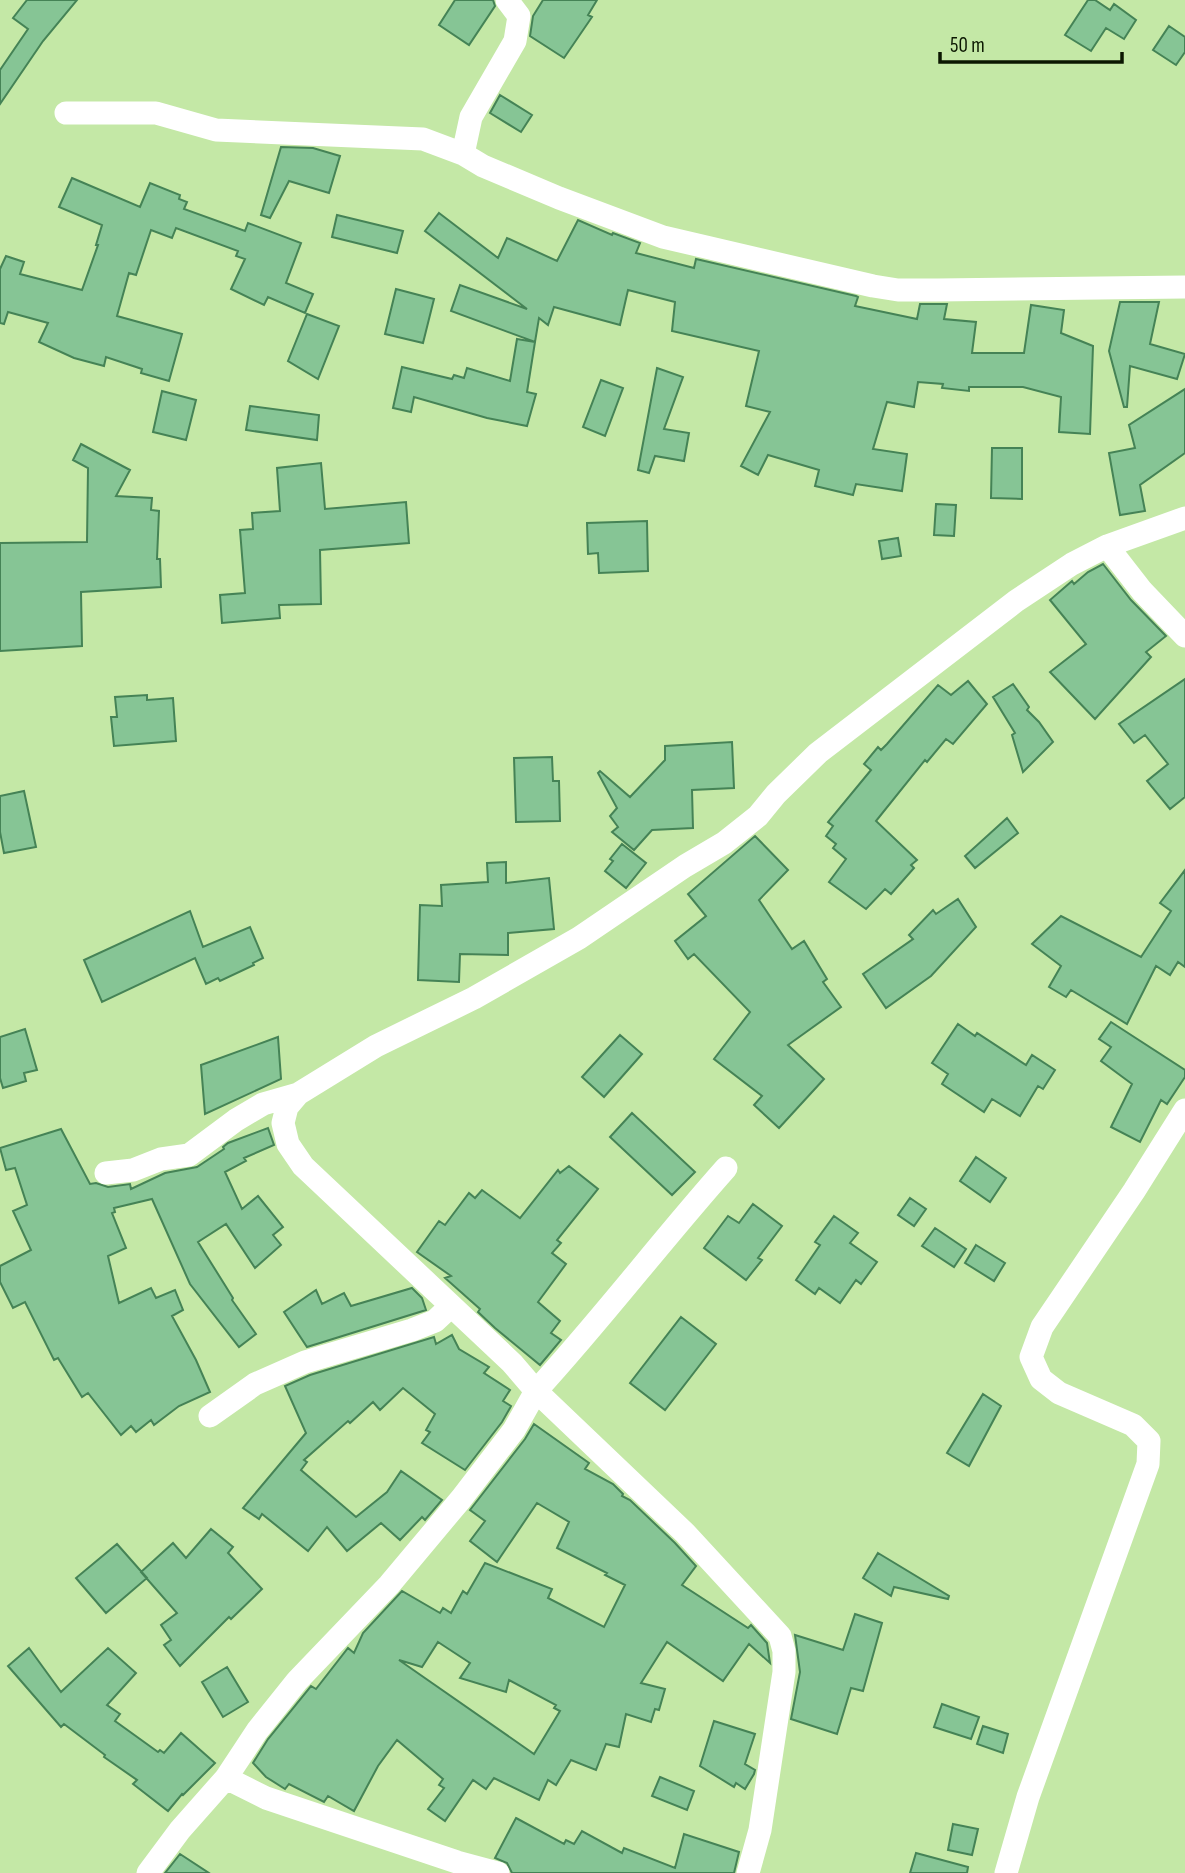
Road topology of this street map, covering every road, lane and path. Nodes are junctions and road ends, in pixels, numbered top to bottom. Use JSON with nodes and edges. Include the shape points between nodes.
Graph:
{"nodes":[{"id":1,"x":507,"y":0,"type":"edge"},
{"id":2,"x":66,"y":113,"type":"dead end"},
{"id":3,"x":463,"y":154,"type":"junction"},
{"id":4,"x":1185,"y":287,"type":"edge"},
{"id":5,"x":1185,"y":519,"type":"edge"},
{"id":6,"x":1107,"y":546,"type":"junction"},
{"id":7,"x":1185,"y":636,"type":"edge"},
{"id":8,"x":298,"y":1094,"type":"junction"},
{"id":9,"x":1185,"y":1110,"type":"edge"},
{"id":10,"x":726,"y":1168,"type":"dead end"},
{"id":11,"x":106,"y":1173,"type":"dead end"},
{"id":12,"x":451,"y":1306,"type":"junction"},
{"id":13,"x":536,"y":1391,"type":"junction"},
{"id":14,"x":210,"y":1416,"type":"dead end"},
{"id":15,"x":226,"y":1777,"type":"junction"},
{"id":16,"x":148,"y":1873,"type":"edge"},
{"id":17,"x":498,"y":1873,"type":"edge"},
{"id":18,"x":748,"y":1873,"type":"edge"},
{"id":19,"x":1006,"y":1873,"type":"edge"}],
"edges":[{"from":1,"to":3,"type":"street","via":[[519,16],[514,41],[471,117]]},
{"from":2,"to":3,"type":"street","via":[[156,113],[216,130],[423,139]]},
{"from":3,"to":4,"type":"street","via":[[559,198],[663,237],[873,286],[924,290]]},
{"from":5,"to":6,"type":"street"},
{"from":6,"to":7,"type":"street"},
{"from":6,"to":8,"type":"street","via":[[1016,601],[818,753],[758,816],[724,843],[579,938],[474,998],[376,1046]]},
{"from":8,"to":11,"type":"street","via":[[263,1104],[189,1155]]},
{"from":8,"to":12,"type":"street","via":[[287,1107],[283,1123],[288,1144],[303,1166]]},
{"from":9,"to":19,"type":"street","via":[[1042,1327],[1031,1357],[1041,1379],[1059,1393],[1133,1425],[1149,1441],[1148,1464],[1028,1797]]},
{"from":10,"to":13,"type":"street"},
{"from":12,"to":13,"type":"street"},
{"from":12,"to":14,"type":"street","via":[[435,1321],[412,1331],[305,1362],[255,1384]]},
{"from":13,"to":15,"type":"street","via":[[514,1430],[461,1499],[389,1586],[298,1681]]},
{"from":13,"to":18,"type":"street","via":[[685,1533],[780,1636],[784,1672],[760,1830]]},
{"from":15,"to":16,"type":"street"},
{"from":15,"to":17,"type":"street","via":[[266,1798]]}]}
